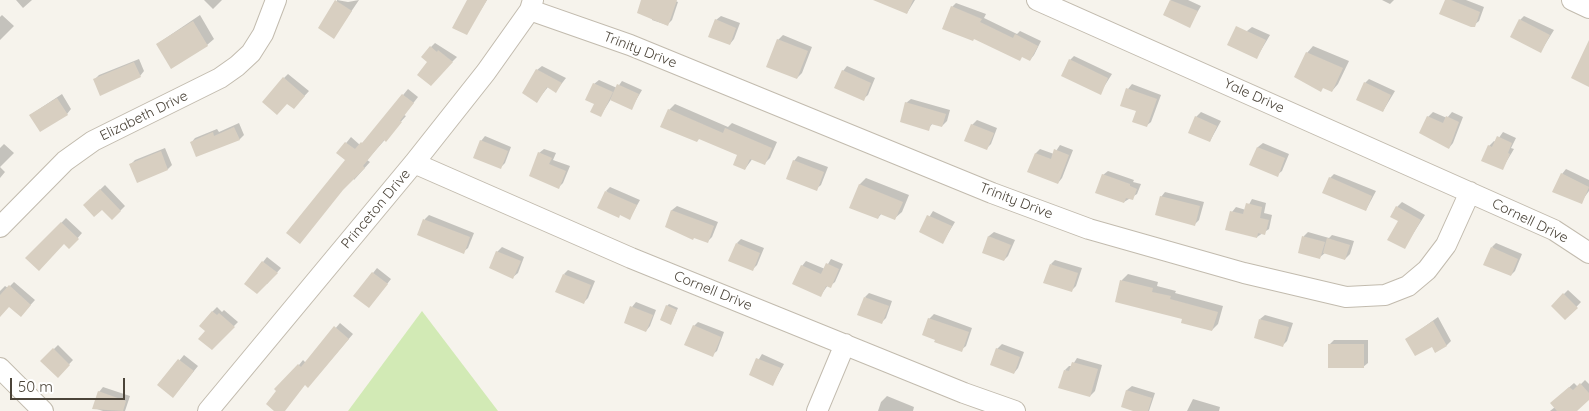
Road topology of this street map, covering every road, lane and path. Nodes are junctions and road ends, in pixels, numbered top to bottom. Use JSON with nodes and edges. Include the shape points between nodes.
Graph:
{"nodes":[{"id":1,"x":276,"y":0,"type":"edge"},
{"id":2,"x":1037,"y":0,"type":"edge"},
{"id":3,"x":1572,"y":0,"type":"edge"},
{"id":4,"x":532,"y":5,"type":"edge"},
{"id":5,"x":1589,"y":8,"type":"edge"},
{"id":6,"x":414,"y":163,"type":"junction"},
{"id":7,"x":1470,"y":192,"type":"junction"},
{"id":8,"x":0,"y":227,"type":"edge"},
{"id":9,"x":1589,"y":253,"type":"edge"},
{"id":10,"x":845,"y":344,"type":"junction"},
{"id":11,"x":0,"y":368,"type":"edge"},
{"id":12,"x":43,"y":411,"type":"edge"},
{"id":13,"x":208,"y":411,"type":"edge"},
{"id":14,"x":817,"y":411,"type":"edge"},
{"id":15,"x":1015,"y":411,"type":"edge"}],
"edges":[{"from":1,"to":8,"type":"street","name":"Elizabeth Drive","via":[[263,34],[251,53],[237,66],[220,78],[93,141],[65,161]]},
{"from":2,"to":7,"type":"street","name":"Yale Drive"},
{"from":3,"to":5,"type":"street"},
{"from":4,"to":6,"type":"street","name":"Princeton Drive","via":[[486,72]]},
{"from":4,"to":7,"type":"street","name":"Trinity Drive","via":[[992,193],[1089,229],[1244,273],[1346,297],[1385,295],[1408,286],[1421,275],[1446,245]]},
{"from":6,"to":10,"type":"street","name":"Cornell Drive","via":[[631,258]]},
{"from":6,"to":13,"type":"street","name":"Princeton Drive"},
{"from":7,"to":9,"type":"street","name":"Cornell Drive","via":[[1554,230]]},
{"from":10,"to":14,"type":"street"},
{"from":10,"to":15,"type":"street","name":"Cornell Drive","via":[[964,394]]},
{"from":11,"to":12,"type":"street"}]}
